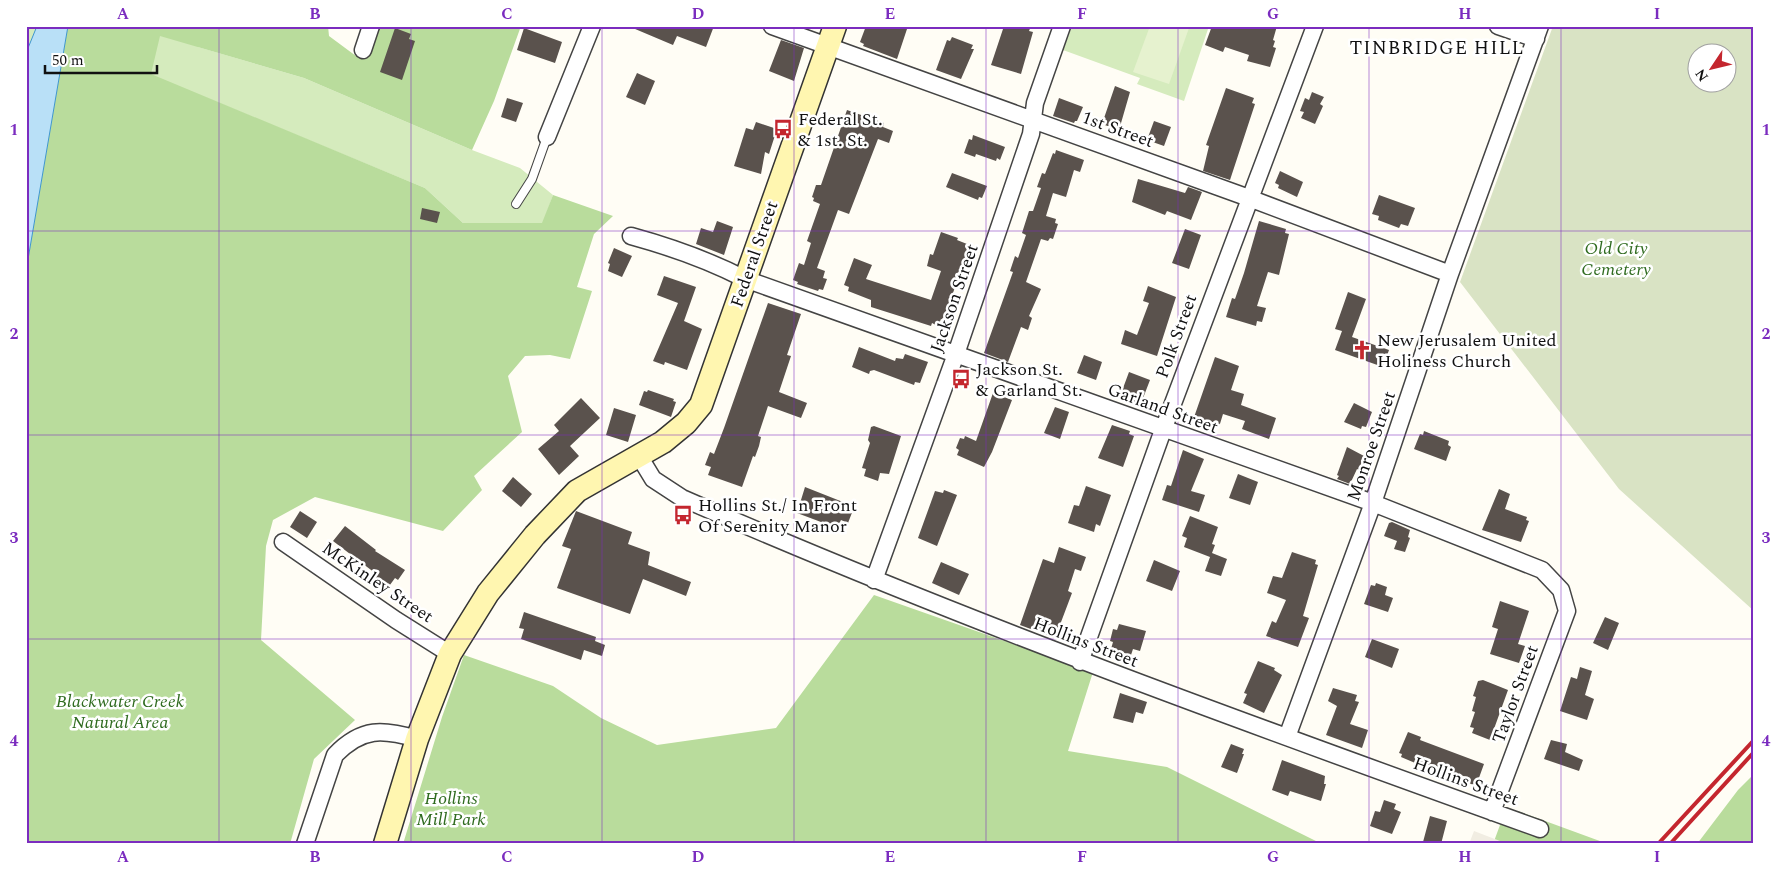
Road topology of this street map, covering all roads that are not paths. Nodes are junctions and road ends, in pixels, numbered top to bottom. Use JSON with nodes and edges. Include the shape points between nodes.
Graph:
{"nodes":[{"id":1,"x":370,"y":26,"type":"edge"},
{"id":2,"x":592,"y":26,"type":"edge"},
{"id":3,"x":772,"y":26,"type":"edge"},
{"id":4,"x":835,"y":26,"type":"edge"},
{"id":5,"x":1062,"y":26,"type":"edge"},
{"id":6,"x":1315,"y":26,"type":"edge"},
{"id":7,"x":1498,"y":26,"type":"edge"},
{"id":8,"x":1538,"y":33,"type":"edge"},
{"id":9,"x":828,"y":47,"type":"junction"},
{"id":10,"x":363,"y":50,"type":"dead end"},
{"id":11,"x":1033,"y":120,"type":"junction"},
{"id":12,"x":547,"y":137,"type":"joint"},
{"id":13,"x":1249,"y":198,"type":"junction"},
{"id":14,"x":516,"y":204,"type":"dead end"},
{"id":15,"x":631,"y":236,"type":"dead end"},
{"id":16,"x":1450,"y":274,"type":"junction"},
{"id":17,"x":745,"y":279,"type":"junction"},
{"id":18,"x":956,"y":354,"type":"junction"},
{"id":19,"x":1163,"y":430,"type":"junction"},
{"id":20,"x":639,"y":456,"type":"junction"},
{"id":21,"x":1373,"y":503,"type":"junction"},
{"id":22,"x":283,"y":542,"type":"dead end"},
{"id":23,"x":874,"y":580,"type":"junction"},
{"id":24,"x":1561,"y":590,"type":"joint"},
{"id":25,"x":450,"y":654,"type":"junction"},
{"id":26,"x":1080,"y":662,"type":"junction"},
{"id":27,"x":1287,"y":737,"type":"junction"},
{"id":28,"x":417,"y":739,"type":"junction"},
{"id":29,"x":1492,"y":812,"type":"junction"},
{"id":30,"x":1540,"y":829,"type":"dead end"},
{"id":31,"x":304,"y":844,"type":"edge"},
{"id":32,"x":385,"y":844,"type":"edge"}],
"edges":[{"from":1,"to":10,"type":"street"},
{"from":2,"to":12,"type":"street"},
{"from":3,"to":9,"type":"street","name":"1st Street"},
{"from":4,"to":9,"type":"street","name":"Federal Street"},
{"from":5,"to":11,"type":"street","name":"Jackson Street","via":[[1035,103]]},
{"from":6,"to":13,"type":"street","name":"Polk Street"},
{"from":7,"to":8,"type":"street"},
{"from":8,"to":16,"type":"street","name":"Monroe Street"},
{"from":9,"to":11,"type":"street","name":"1st Street"},
{"from":9,"to":17,"type":"street","name":"Federal Street"},
{"from":11,"to":13,"type":"street","name":"1st Street"},
{"from":11,"to":18,"type":"street","name":"Jackson Street"},
{"from":12,"to":14,"type":"lane","via":[[532,179]]},
{"from":13,"to":16,"type":"street","name":"1st Street"},
{"from":13,"to":19,"type":"street","name":"Polk Street"},
{"from":15,"to":17,"type":"street","name":"Garland Street","via":[[667,246]]},
{"from":16,"to":21,"type":"street","name":"Monroe Street"},
{"from":17,"to":18,"type":"street","name":"Garland Street"},
{"from":17,"to":20,"type":"street","name":"Federal Street","via":[[701,405],[663,442]]},
{"from":18,"to":19,"type":"street","name":"Garland Street"},
{"from":18,"to":23,"type":"street","name":"Jackson Street"},
{"from":19,"to":21,"type":"street","name":"Garland Street"},
{"from":19,"to":26,"type":"street","name":"Polk Street"},
{"from":20,"to":23,"type":"street","name":"Hollins Street","via":[[653,479],[682,498]]},
{"from":20,"to":25,"type":"street","name":"Federal Street","via":[[577,491],[535,535],[488,593]]},
{"from":21,"to":24,"type":"street","name":"Garland Street","via":[[1542,570]]},
{"from":21,"to":27,"type":"street","name":"Monroe Street"},
{"from":22,"to":25,"type":"street","name":"McKinley Street"},
{"from":23,"to":26,"type":"street","name":"Hollins Street"},
{"from":24,"to":29,"type":"street","name":"Taylor Street","via":[[1567,611]]},
{"from":25,"to":28,"type":"street","name":"Federal Street"},
{"from":26,"to":27,"type":"street","name":"Hollins Street"},
{"from":27,"to":29,"type":"street","name":"Hollins Street"},
{"from":28,"to":31,"type":"street","via":[[388,731],[363,734],[346,743],[335,755]]},
{"from":28,"to":32,"type":"street","name":"Federal Street"},
{"from":29,"to":30,"type":"street","name":"Hollins Street"}]}
